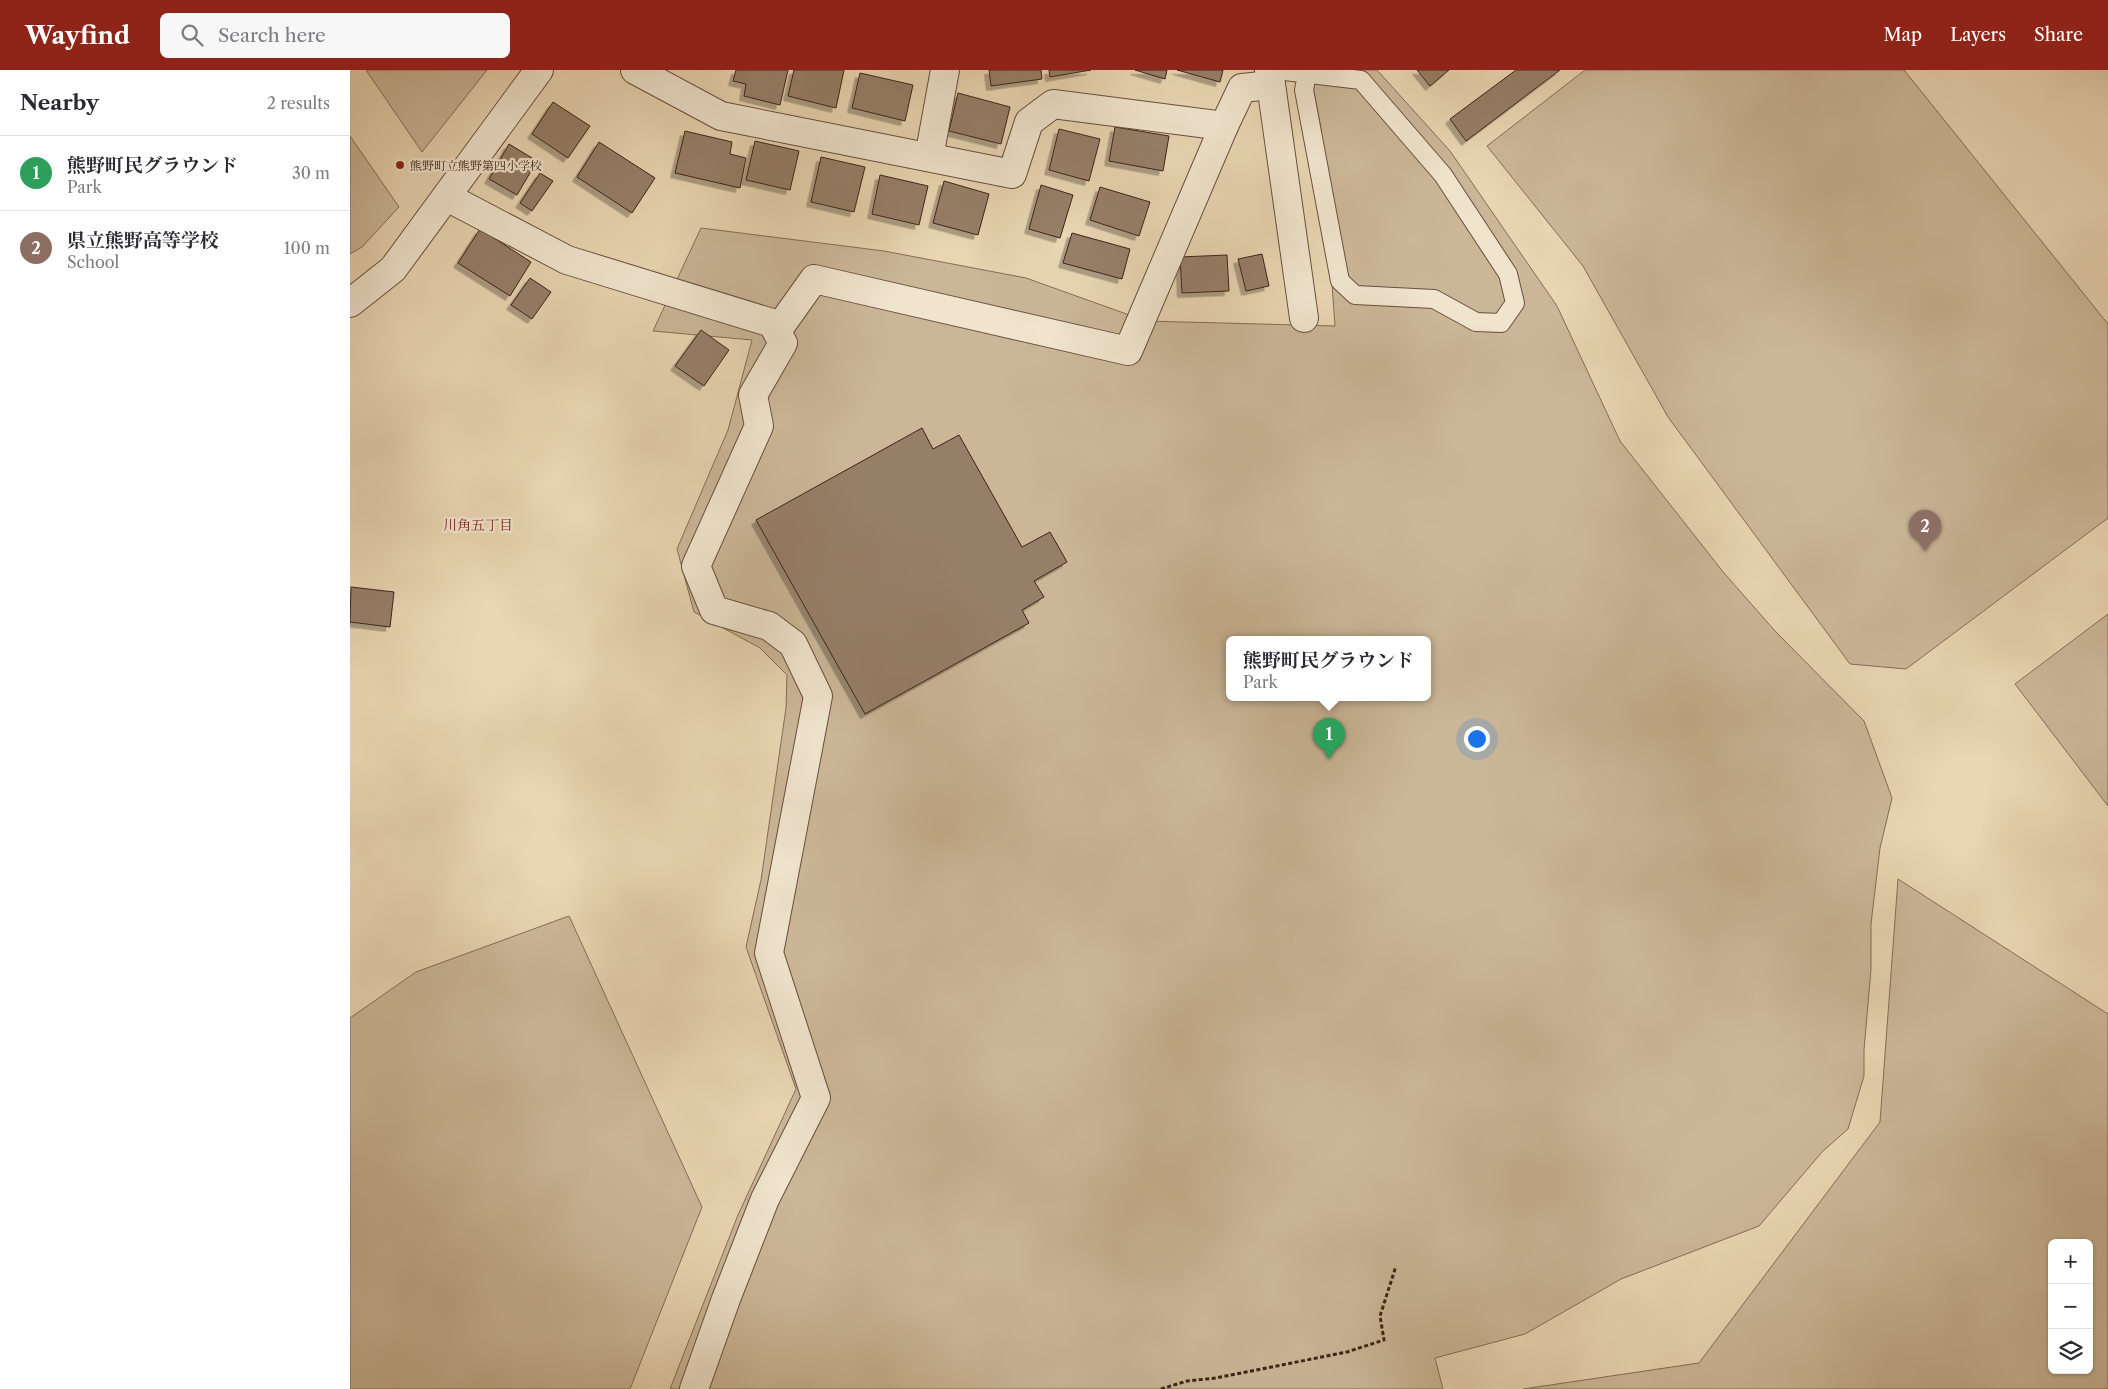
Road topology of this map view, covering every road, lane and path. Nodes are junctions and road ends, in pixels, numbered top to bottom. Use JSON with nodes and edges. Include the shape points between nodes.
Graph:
{"nodes":[{"id":1,"x":539,"y":70,"type":"edge"},
{"id":2,"x":635,"y":70,"type":"edge"},
{"id":3,"x":945,"y":70,"type":"edge"},
{"id":4,"x":1307,"y":74,"type":"junction"},
{"id":5,"x":1272,"y":75,"type":"edge"},
{"id":6,"x":1224,"y":126,"type":"junction"},
{"id":7,"x":929,"y":157,"type":"junction"},
{"id":8,"x":447,"y":197,"type":"junction"},
{"id":9,"x":350,"y":303,"type":"edge"},
{"id":10,"x":1304,"y":318,"type":"dead end"},
{"id":11,"x":777,"y":331,"type":"junction"},
{"id":12,"x":1396,"y":1266,"type":"dead end"},
{"id":13,"x":694,"y":1389,"type":"edge"},
{"id":14,"x":1161,"y":1389,"type":"edge"}],
"edges":[{"from":1,"to":8,"type":"street"},
{"from":2,"to":7,"type":"street","via":[[721,116]]},
{"from":3,"to":7,"type":"street"},
{"from":4,"to":4,"type":"lane","via":[[1361,80],[1443,175],[1508,274],[1514,303],[1501,323],[1476,322],[1434,299],[1355,294],[1340,281],[1304,90]]},
{"from":4,"to":5,"type":"lane"},
{"from":5,"to":6,"type":"street","via":[[1242,88]]},
{"from":5,"to":10,"type":"street"},
{"from":6,"to":7,"type":"street","via":[[1053,104],[1029,122],[1012,174]]},
{"from":6,"to":11,"type":"street","via":[[1128,351],[814,279]]},
{"from":8,"to":9,"type":"street","via":[[393,269]]},
{"from":8,"to":11,"type":"street","via":[[567,260],[772,323]]},
{"from":11,"to":13,"type":"street","via":[[783,343],[753,395],[759,426],[696,566],[714,610],[768,626],[794,644],[818,696],[769,953],[816,1098],[765,1198]]},
{"from":12,"to":14,"type":"path","via":[[1380,1316],[1384,1340],[1347,1352],[1188,1381]]}]}
